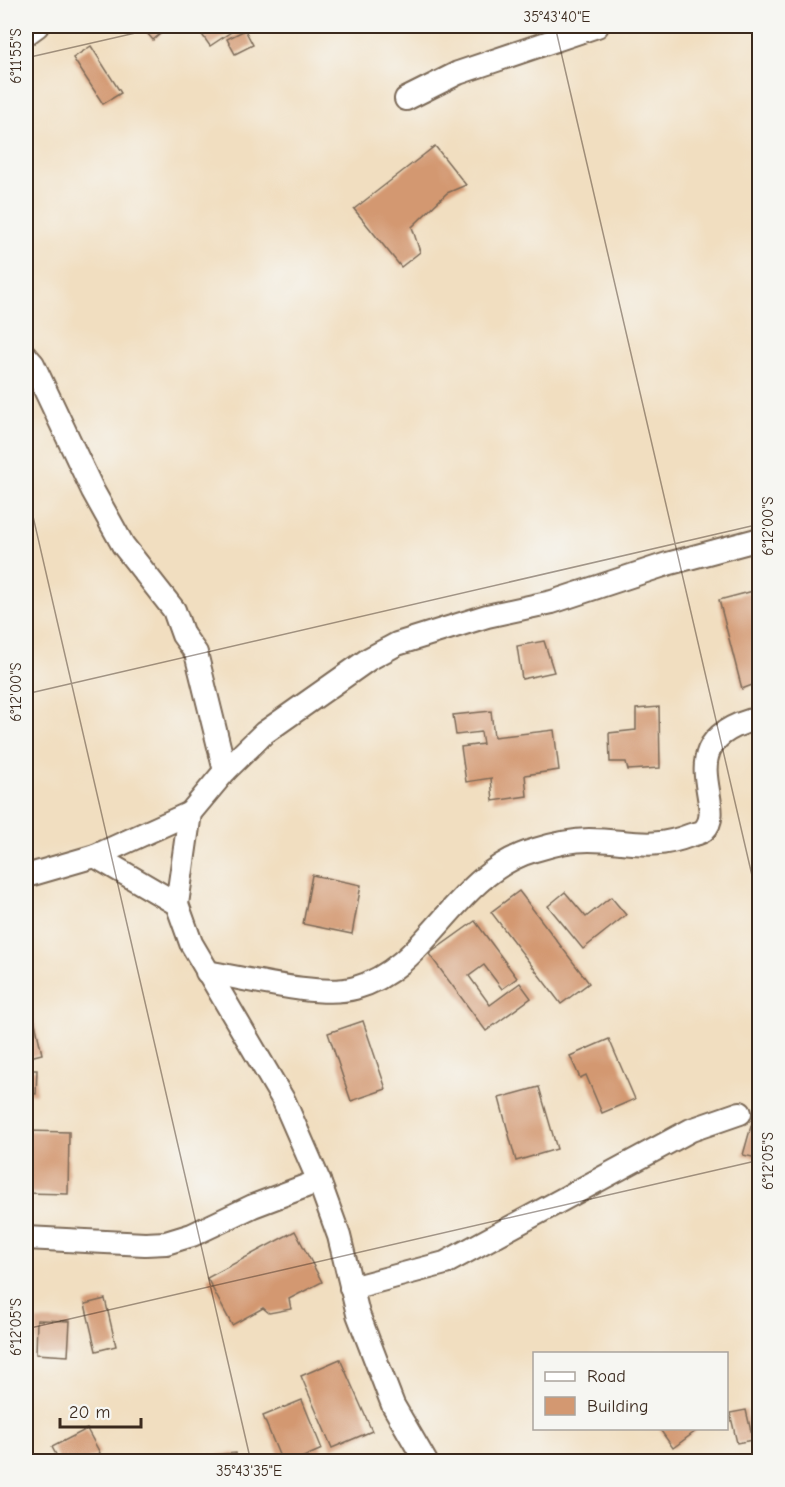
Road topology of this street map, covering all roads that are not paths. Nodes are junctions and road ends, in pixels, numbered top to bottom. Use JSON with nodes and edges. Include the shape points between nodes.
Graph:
{"nodes":[{"id":1,"x":37,"y":26,"type":"edge"},
{"id":2,"x":597,"y":26,"type":"edge"},
{"id":3,"x":26,"y":34,"type":"edge"},
{"id":4,"x":406,"y":99,"type":"dead end"},
{"id":5,"x":26,"y":356,"type":"edge"},
{"id":6,"x":759,"y":539,"type":"edge"},
{"id":7,"x":759,"y":718,"type":"edge"},
{"id":8,"x":225,"y":771,"type":"junction"},
{"id":9,"x":190,"y":813,"type":"junction"},
{"id":10,"x":94,"y":856,"type":"junction"},
{"id":11,"x":26,"y":876,"type":"edge"},
{"id":12,"x":177,"y":904,"type":"junction"},
{"id":13,"x":207,"y":972,"type":"junction"},
{"id":14,"x":740,"y":1113,"type":"dead end"},
{"id":15,"x":319,"y":1180,"type":"junction"},
{"id":16,"x":26,"y":1238,"type":"edge"},
{"id":17,"x":351,"y":1288,"type":"junction"},
{"id":18,"x":426,"y":1461,"type":"edge"}],
"edges":[{"from":1,"to":3,"type":"street"},
{"from":2,"to":4,"type":"street","via":[[458,73]]},
{"from":5,"to":8,"type":"street","via":[[118,536],[174,610],[183,635],[196,653]]},
{"from":6,"to":8,"type":"street","via":[[397,644],[369,659],[264,733]]},
{"from":7,"to":13,"type":"street","via":[[739,722],[714,741],[706,761],[705,785],[710,807],[703,831],[641,846],[587,840],[510,858],[466,891],[407,957],[375,980],[353,988],[325,991]]},
{"from":8,"to":9,"type":"street"},
{"from":9,"to":10,"type":"street"},
{"from":9,"to":12,"type":"street"},
{"from":10,"to":11,"type":"street"},
{"from":10,"to":12,"type":"street"},
{"from":12,"to":13,"type":"street"},
{"from":13,"to":15,"type":"street","via":[[284,1101]]},
{"from":14,"to":17,"type":"street","via":[[691,1130],[445,1263]]},
{"from":15,"to":16,"type":"street","via":[[165,1243]]},
{"from":15,"to":17,"type":"street","via":[[339,1236]]},
{"from":17,"to":18,"type":"street","via":[[393,1405]]}]}
